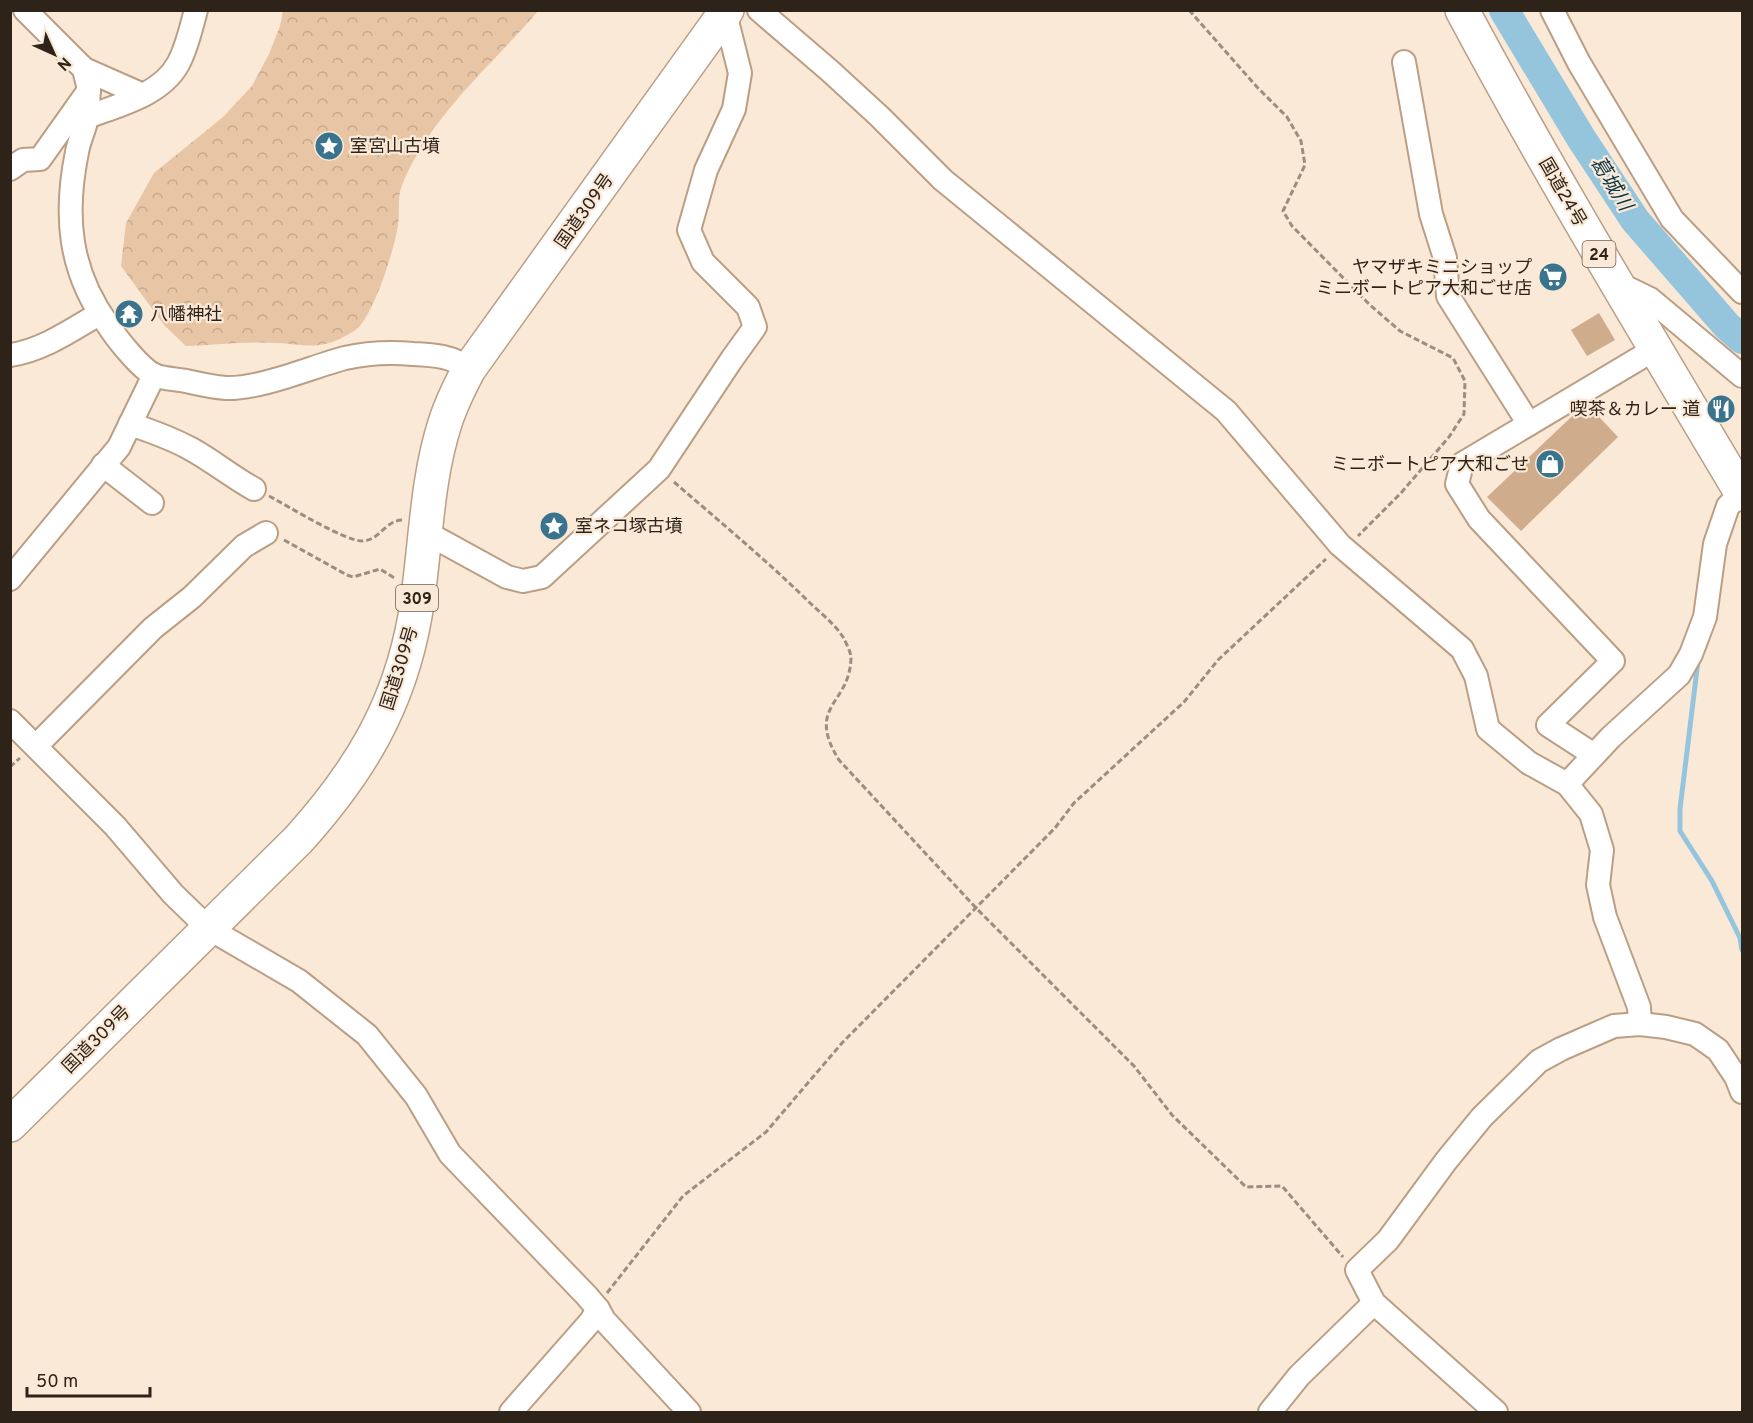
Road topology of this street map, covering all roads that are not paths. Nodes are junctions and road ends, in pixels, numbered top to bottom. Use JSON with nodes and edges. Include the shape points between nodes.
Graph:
{"nodes":[{"id":1,"x":25,"y":10,"type":"edge"},
{"id":2,"x":196,"y":10,"type":"edge"},
{"id":3,"x":759,"y":10,"type":"edge"},
{"id":4,"x":1462,"y":10,"type":"edge"},
{"id":5,"x":1552,"y":10,"type":"edge"},
{"id":6,"x":726,"y":12,"type":"edge"},
{"id":7,"x":1404,"y":62,"type":"dead end"},
{"id":8,"x":87,"y":80,"type":"junction"},
{"id":9,"x":143,"y":95,"type":"junction"},
{"id":10,"x":87,"y":117,"type":"junction"},
{"id":11,"x":10,"y":169,"type":"edge"},
{"id":12,"x":1614,"y":281,"type":"junction"},
{"id":13,"x":1743,"y":292,"type":"edge"},
{"id":14,"x":99,"y":314,"type":"junction"},
{"id":15,"x":1655,"y":349,"type":"junction"},
{"id":16,"x":10,"y":355,"type":"edge"},
{"id":17,"x":469,"y":369,"type":"junction"},
{"id":18,"x":154,"y":375,"type":"junction"},
{"id":19,"x":1743,"y":376,"type":"edge"},
{"id":20,"x":130,"y":424,"type":"junction"},
{"id":21,"x":1529,"y":424,"type":"junction"},
{"id":22,"x":103,"y":465,"type":"junction"},
{"id":23,"x":254,"y":489,"type":"road end"},
{"id":24,"x":1742,"y":494,"type":"edge"},
{"id":25,"x":152,"y":503,"type":"dead end"},
{"id":26,"x":425,"y":528,"type":"junction"},
{"id":27,"x":266,"y":533,"type":"road end"},
{"id":28,"x":10,"y":579,"type":"edge"},
{"id":29,"x":10,"y":721,"type":"edge"},
{"id":30,"x":36,"y":746,"type":"junction"},
{"id":31,"x":1594,"y":755,"type":"junction"},
{"id":32,"x":1567,"y":784,"type":"junction"},
{"id":33,"x":208,"y":928,"type":"junction"},
{"id":34,"x":1640,"y":1024,"type":"junction"},
{"id":35,"x":1743,"y":1092,"type":"edge"},
{"id":36,"x":10,"y":1125,"type":"edge"},
{"id":37,"x":1374,"y":1303,"type":"junction"},
{"id":38,"x":598,"y":1309,"type":"junction"},
{"id":39,"x":511,"y":1413,"type":"edge"},
{"id":40,"x":689,"y":1413,"type":"edge"},
{"id":41,"x":1270,"y":1413,"type":"edge"},
{"id":42,"x":1496,"y":1413,"type":"edge"}],
"edges":[{"from":1,"to":8,"type":"street"},
{"from":2,"to":9,"type":"street","via":[[178,64],[167,78]]},
{"from":3,"to":32,"type":"street","via":[[838,78],[943,180],[1226,411],[1340,545],[1462,649],[1476,676],[1488,729],[1529,763]]},
{"from":4,"to":12,"type":"highway","name":"国道24号","number":"24"},
{"from":5,"to":13,"type":"street","via":[[1672,219]]},
{"from":6,"to":17,"type":"highway","name":"国道309号","number":"309"},
{"from":6,"to":26,"type":"street","via":[[740,73],[734,109],[706,170],[689,230],[703,262],[748,307],[755,327],[659,469],[542,577],[507,578]]},
{"from":7,"to":21,"type":"street","via":[[1431,214],[1444,258],[1448,296]]},
{"from":8,"to":9,"type":"street"},
{"from":8,"to":10,"type":"street"},
{"from":8,"to":11,"type":"street","via":[[40,159],[23,160]]},
{"from":9,"to":10,"type":"street"},
{"from":10,"to":14,"type":"street","via":[[77,150],[70,230],[81,276]]},
{"from":12,"to":15,"type":"highway","name":"国道24号","number":"24"},
{"from":12,"to":19,"type":"street","via":[[1650,299]]},
{"from":14,"to":16,"type":"street","via":[[51,341]]},
{"from":14,"to":18,"type":"street"},
{"from":15,"to":21,"type":"street"},
{"from":15,"to":24,"type":"highway","name":"国道24号","number":"24"},
{"from":17,"to":18,"type":"street","via":[[457,360],[436,355],[380,353],[227,388]]},
{"from":17,"to":26,"type":"highway","name":"国道309号","number":"309","via":[[445,423]]},
{"from":18,"to":20,"type":"street"},
{"from":20,"to":22,"type":"street"},
{"from":20,"to":23,"type":"street","via":[[193,450]]},
{"from":21,"to":31,"type":"street","via":[[1462,464],[1457,484],[1479,519],[1613,662],[1548,725]]},
{"from":22,"to":25,"type":"street"},
{"from":22,"to":28,"type":"street"},
{"from":24,"to":31,"type":"street","via":[[1728,506],[1715,544],[1705,617],[1691,654],[1679,675]]},
{"from":26,"to":33,"type":"highway","name":"国道309号","number":"309","via":[[414,617],[381,724],[322,813]]},
{"from":27,"to":30,"type":"street","via":[[244,546],[192,597],[153,628]]},
{"from":29,"to":30,"type":"street"},
{"from":30,"to":33,"type":"street"},
{"from":31,"to":32,"type":"street"},
{"from":32,"to":34,"type":"street","via":[[1591,814],[1602,850],[1598,885],[1605,917],[1638,1007]]},
{"from":33,"to":36,"type":"highway","name":"国道309号","number":"309"},
{"from":33,"to":38,"type":"street","via":[[299,981],[367,1035],[416,1096],[450,1154]]},
{"from":34,"to":35,"type":"street","via":[[1695,1034],[1718,1050]]},
{"from":34,"to":37,"type":"street","via":[[1614,1026],[1539,1061],[1482,1117],[1388,1240],[1357,1270]]},
{"from":37,"to":41,"type":"street","via":[[1299,1376]]},
{"from":37,"to":42,"type":"street"},
{"from":38,"to":39,"type":"street"},
{"from":38,"to":40,"type":"street"}]}
